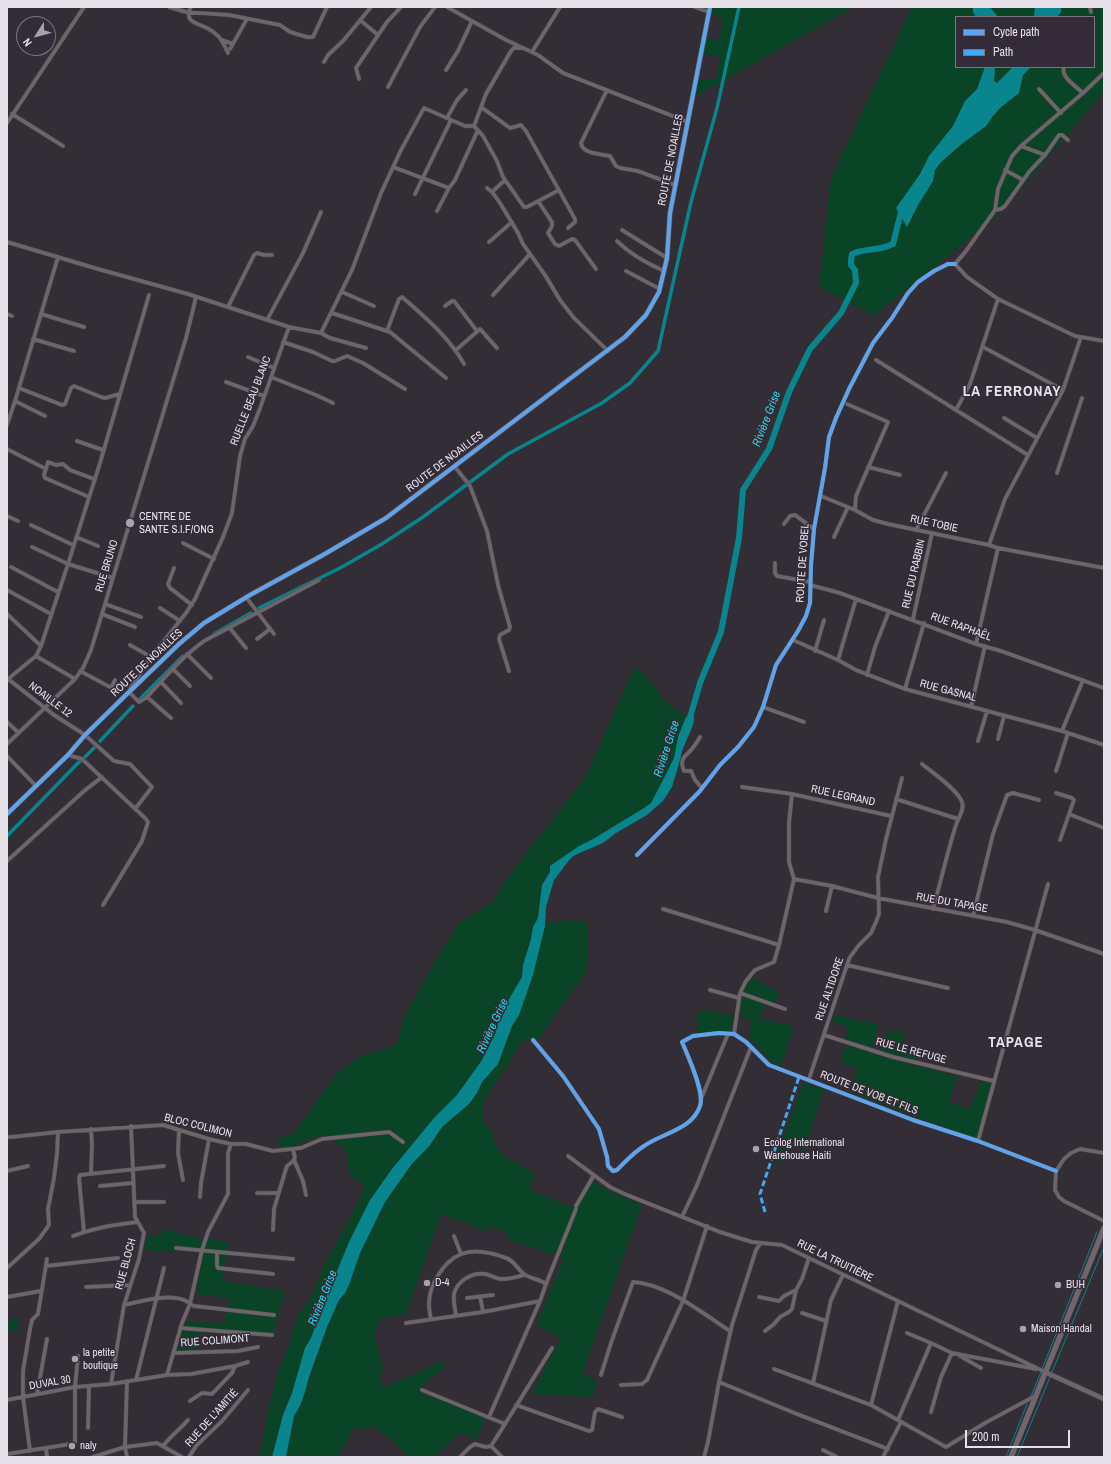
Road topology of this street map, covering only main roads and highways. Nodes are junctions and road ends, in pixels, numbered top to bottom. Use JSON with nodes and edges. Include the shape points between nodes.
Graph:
{"nodes":[{"id":1,"x":1104,"y":1228,"type":"edge"},
{"id":2,"x":1011,"y":1457,"type":"edge"}],
"edges":[{"from":1,"to":2,"type":"main road","via":[[1043,1371]]}]}
